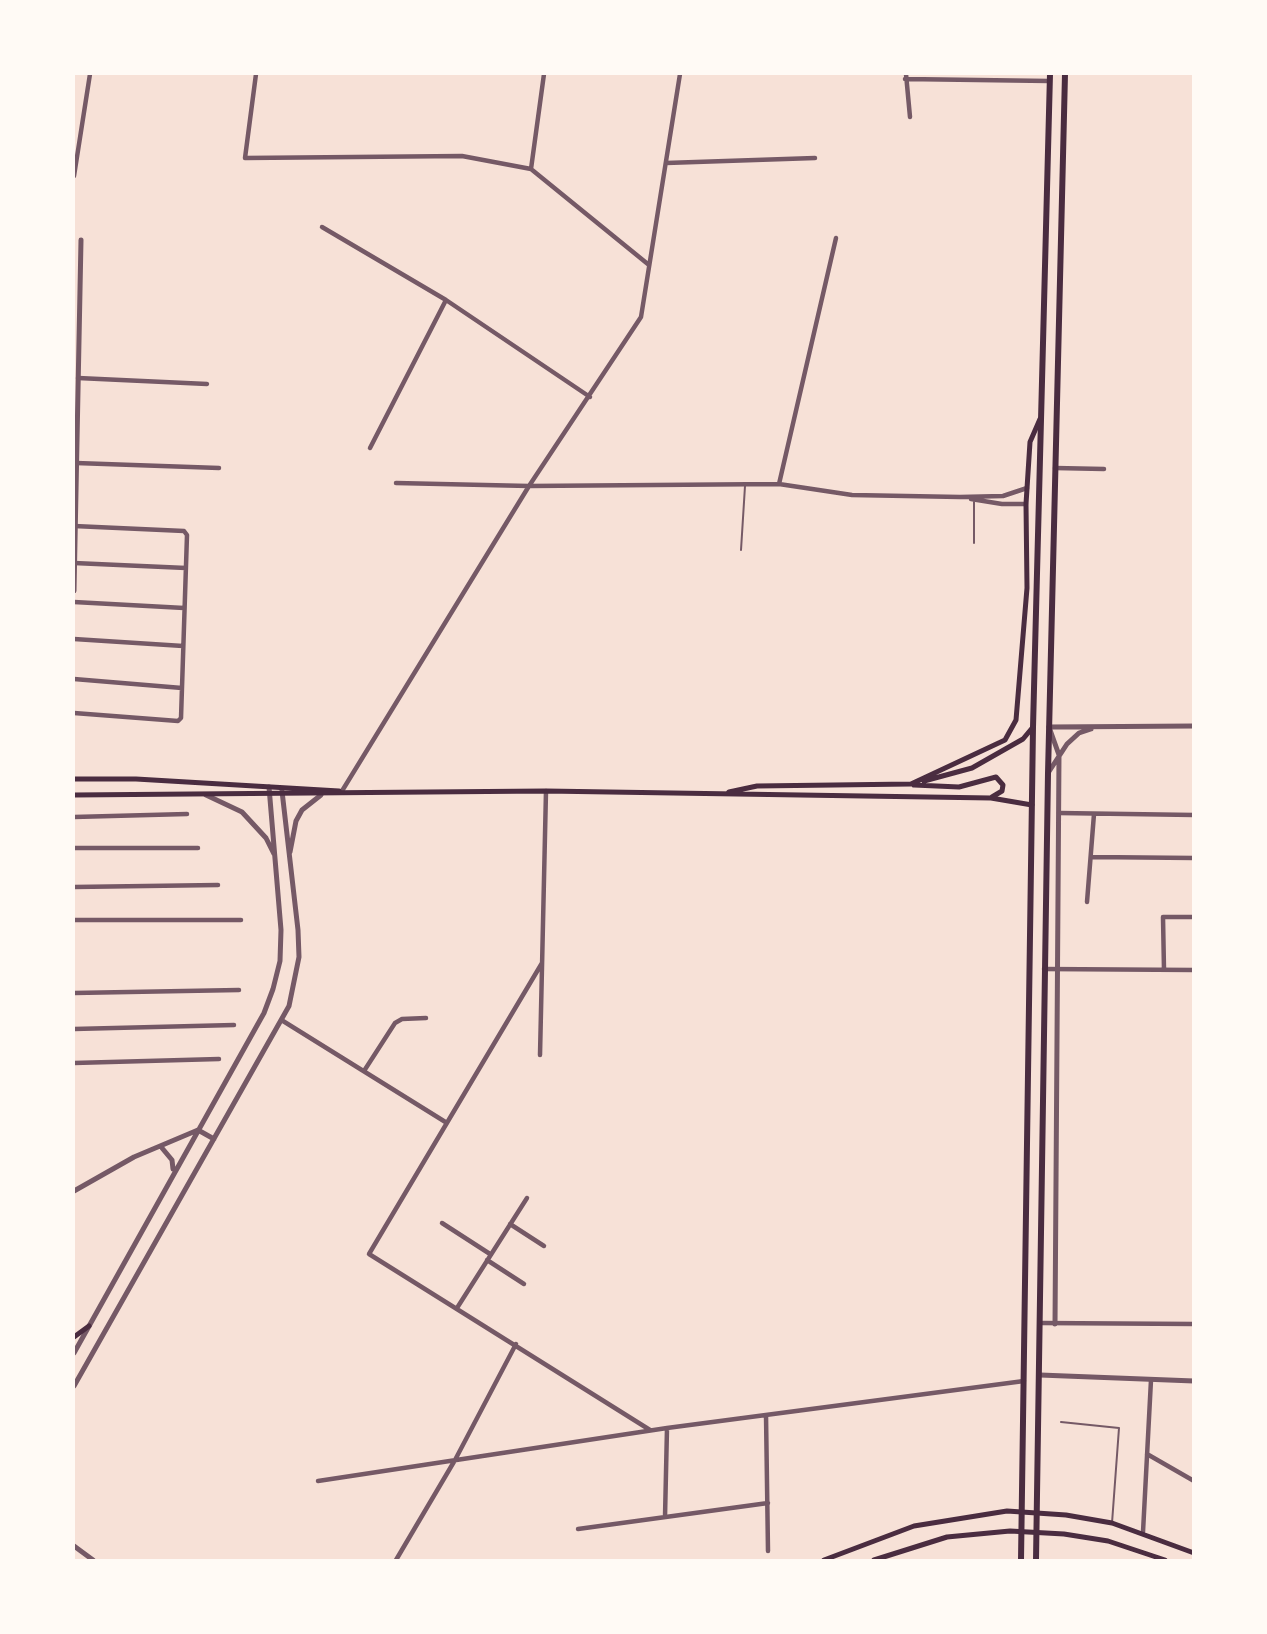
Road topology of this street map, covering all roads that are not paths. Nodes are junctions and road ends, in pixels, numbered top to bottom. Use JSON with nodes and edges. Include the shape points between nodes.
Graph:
{"nodes":[{"id":1,"x":90,"y":74,"type":"edge"},
{"id":2,"x":256,"y":74,"type":"edge"},
{"id":3,"x":544,"y":74,"type":"edge"},
{"id":4,"x":680,"y":74,"type":"edge"},
{"id":5,"x":1065,"y":74,"type":"edge"},
{"id":6,"x":906,"y":76,"type":"edge"},
{"id":7,"x":1050,"y":77,"type":"edge"},
{"id":8,"x":909,"y":117,"type":"dead end"},
{"id":9,"x":815,"y":158,"type":"dead end"},
{"id":10,"x":666,"y":163,"type":"junction"},
{"id":11,"x":531,"y":169,"type":"junction"},
{"id":12,"x":74,"y":176,"type":"edge"},
{"id":13,"x":322,"y":227,"type":"dead end"},
{"id":14,"x":835,"y":238,"type":"dead end"},
{"id":15,"x":74,"y":239,"type":"edge"},
{"id":16,"x":81,"y":240,"type":"joint"},
{"id":17,"x":650,"y":266,"type":"junction"},
{"id":18,"x":77,"y":296,"type":"edge"},
{"id":19,"x":446,"y":300,"type":"junction"},
{"id":20,"x":76,"y":353,"type":"edge"},
{"id":21,"x":78,"y":378,"type":"junction"},
{"id":22,"x":208,"y":384,"type":"dead end"},
{"id":23,"x":590,"y":397,"type":"junction"},
{"id":24,"x":1043,"y":412,"type":"junction"},
{"id":25,"x":76,"y":423,"type":"edge"},
{"id":26,"x":370,"y":448,"type":"dead end"},
{"id":27,"x":76,"y":463,"type":"junction"},
{"id":28,"x":219,"y":468,"type":"dead end"},
{"id":29,"x":1055,"y":468,"type":"junction"},
{"id":30,"x":1104,"y":469,"type":"dead end"},
{"id":31,"x":396,"y":483,"type":"dead end"},
{"id":32,"x":779,"y":484,"type":"junction"},
{"id":33,"x":746,"y":485,"type":"junction"},
{"id":34,"x":529,"y":486,"type":"junction"},
{"id":35,"x":1027,"y":488,"type":"junction"},
{"id":36,"x":960,"y":497,"type":"junction"},
{"id":37,"x":974,"y":499,"type":"junction"},
{"id":38,"x":1026,"y":504,"type":"junction"},
{"id":39,"x":74,"y":526,"type":"edge"},
{"id":40,"x":974,"y":543,"type":"dead end"},
{"id":41,"x":741,"y":550,"type":"dead end"},
{"id":42,"x":74,"y":563,"type":"edge"},
{"id":43,"x":186,"y":568,"type":"junction"},
{"id":44,"x":74,"y":591,"type":"edge"},
{"id":45,"x":74,"y":602,"type":"edge"},
{"id":46,"x":185,"y":608,"type":"junction"},
{"id":47,"x":74,"y":639,"type":"edge"},
{"id":48,"x":183,"y":646,"type":"junction"},
{"id":49,"x":74,"y":679,"type":"edge"},
{"id":50,"x":182,"y":688,"type":"junction"},
{"id":51,"x":74,"y":713,"type":"edge"},
{"id":52,"x":1194,"y":726,"type":"edge"},
{"id":53,"x":1033,"y":727,"type":"junction"},
{"id":54,"x":1049,"y":727,"type":"junction"},
{"id":55,"x":1093,"y":728,"type":"junction"},
{"id":56,"x":1059,"y":755,"type":"junction"},
{"id":57,"x":1048,"y":773,"type":"junction"},
{"id":58,"x":74,"y":779,"type":"edge"},
{"id":59,"x":136,"y":779,"type":"junction"},
{"id":60,"x":911,"y":784,"type":"junction"},
{"id":61,"x":281,"y":787,"type":"junction"},
{"id":62,"x":269,"y":788,"type":"junction"},
{"id":63,"x":342,"y":791,"type":"junction"},
{"id":64,"x":546,"y":791,"type":"junction"},
{"id":65,"x":723,"y":794,"type":"junction"},
{"id":66,"x":74,"y":795,"type":"edge"},
{"id":67,"x":136,"y":795,"type":"junction"},
{"id":68,"x":206,"y":795,"type":"junction"},
{"id":69,"x":270,"y":795,"type":"junction"},
{"id":70,"x":282,"y":795,"type":"junction"},
{"id":71,"x":321,"y":795,"type":"junction"},
{"id":72,"x":991,"y":798,"type":"junction"},
{"id":73,"x":1032,"y":805,"type":"junction"},
{"id":74,"x":1059,"y":813,"type":"junction"},
{"id":75,"x":187,"y":814,"type":"dead end"},
{"id":76,"x":1094,"y":814,"type":"junction"},
{"id":77,"x":1194,"y":815,"type":"edge"},
{"id":78,"x":74,"y":817,"type":"edge"},
{"id":79,"x":74,"y":848,"type":"edge"},
{"id":80,"x":198,"y":848,"type":"dead end"},
{"id":81,"x":275,"y":856,"type":"junction"},
{"id":82,"x":1091,"y":857,"type":"junction"},
{"id":83,"x":1194,"y":858,"type":"edge"},
{"id":84,"x":288,"y":862,"type":"junction"},
{"id":85,"x":218,"y":885,"type":"dead end"},
{"id":86,"x":74,"y":887,"type":"edge"},
{"id":87,"x":1087,"y":902,"type":"dead end"},
{"id":88,"x":1194,"y":917,"type":"edge"},
{"id":89,"x":241,"y":919,"type":"dead end"},
{"id":90,"x":74,"y":920,"type":"edge"},
{"id":91,"x":542,"y":963,"type":"junction"},
{"id":92,"x":1044,"y":969,"type":"junction"},
{"id":93,"x":1059,"y":969,"type":"junction"},
{"id":94,"x":1164,"y":970,"type":"junction"},
{"id":95,"x":1194,"y":970,"type":"edge"},
{"id":96,"x":240,"y":989,"type":"dead end"},
{"id":97,"x":74,"y":993,"type":"edge"},
{"id":98,"x":426,"y":1018,"type":"dead end"},
{"id":99,"x":283,"y":1021,"type":"junction"},
{"id":100,"x":234,"y":1025,"type":"dead end"},
{"id":101,"x":74,"y":1029,"type":"edge"},
{"id":102,"x":540,"y":1055,"type":"dead end"},
{"id":103,"x":219,"y":1059,"type":"dead end"},
{"id":104,"x":74,"y":1063,"type":"edge"},
{"id":105,"x":364,"y":1071,"type":"junction"},
{"id":106,"x":447,"y":1123,"type":"junction"},
{"id":107,"x":198,"y":1130,"type":"junction"},
{"id":108,"x":214,"y":1139,"type":"junction"},
{"id":109,"x":162,"y":1148,"type":"junction"},
{"id":110,"x":173,"y":1171,"type":"junction"},
{"id":111,"x":74,"y":1191,"type":"edge"},
{"id":112,"x":527,"y":1198,"type":"dead end"},
{"id":113,"x":442,"y":1223,"type":"dead end"},
{"id":114,"x":510,"y":1224,"type":"junction"},
{"id":115,"x":544,"y":1246,"type":"dead end"},
{"id":116,"x":489,"y":1257,"type":"junction"},
{"id":117,"x":524,"y":1284,"type":"dead end"},
{"id":118,"x":457,"y":1308,"type":"junction"},
{"id":119,"x":1041,"y":1323,"type":"junction"},
{"id":120,"x":1055,"y":1324,"type":"junction"},
{"id":121,"x":1194,"y":1324,"type":"edge"},
{"id":122,"x":89,"y":1326,"type":"junction"},
{"id":123,"x":74,"y":1337,"type":"edge"},
{"id":124,"x":516,"y":1344,"type":"junction"},
{"id":125,"x":74,"y":1353,"type":"edge"},
{"id":126,"x":1040,"y":1375,"type":"junction"},
{"id":127,"x":1025,"y":1380,"type":"junction"},
{"id":128,"x":1151,"y":1380,"type":"junction"},
{"id":129,"x":1194,"y":1381,"type":"edge"},
{"id":130,"x":74,"y":1387,"type":"edge"},
{"id":131,"x":766,"y":1415,"type":"junction"},
{"id":132,"x":1061,"y":1422,"type":"dead end"},
{"id":133,"x":667,"y":1428,"type":"junction"},
{"id":134,"x":651,"y":1431,"type":"junction"},
{"id":135,"x":1147,"y":1454,"type":"junction"},
{"id":136,"x":455,"y":1460,"type":"junction"},
{"id":137,"x":318,"y":1481,"type":"dead end"},
{"id":138,"x":1194,"y":1481,"type":"edge"},
{"id":139,"x":768,"y":1503,"type":"junction"},
{"id":140,"x":665,"y":1517,"type":"junction"},
{"id":141,"x":1112,"y":1523,"type":"junction"},
{"id":142,"x":578,"y":1529,"type":"dead end"},
{"id":143,"x":1143,"y":1532,"type":"junction"},
{"id":144,"x":74,"y":1546,"type":"edge"},
{"id":145,"x":768,"y":1551,"type":"dead end"},
{"id":146,"x":1144,"y":1552,"type":"junction"},
{"id":147,"x":1194,"y":1553,"type":"edge"},
{"id":148,"x":93,"y":1560,"type":"edge"},
{"id":149,"x":396,"y":1560,"type":"edge"},
{"id":150,"x":824,"y":1560,"type":"edge"},
{"id":151,"x":874,"y":1560,"type":"edge"},
{"id":152,"x":1021,"y":1560,"type":"edge"},
{"id":153,"x":1036,"y":1560,"type":"edge"},
{"id":154,"x":1144,"y":1560,"type":"edge"},
{"id":155,"x":1165,"y":1560,"type":"edge"}],
"edges":[{"from":1,"to":12,"type":"street"},
{"from":2,"to":11,"type":"street","via":[[245,158],[462,156]]},
{"from":3,"to":11,"type":"street"},
{"from":4,"to":10,"type":"street"},
{"from":5,"to":29,"type":"main road"},
{"from":6,"to":7,"type":"street"},
{"from":6,"to":8,"type":"street"},
{"from":7,"to":24,"type":"main road"},
{"from":9,"to":10,"type":"street"},
{"from":10,"to":17,"type":"street"},
{"from":11,"to":17,"type":"street"},
{"from":13,"to":19,"type":"street"},
{"from":14,"to":32,"type":"street"},
{"from":15,"to":16,"type":"street"},
{"from":16,"to":18,"type":"street"},
{"from":17,"to":23,"type":"street","via":[[642,317]]},
{"from":18,"to":20,"type":"street"},
{"from":19,"to":23,"type":"street"},
{"from":19,"to":26,"type":"street"},
{"from":20,"to":21,"type":"street"},
{"from":21,"to":22,"type":"street"},
{"from":21,"to":25,"type":"street"},
{"from":23,"to":34,"type":"street"},
{"from":24,"to":35,"type":"main road","via":[[1030,442]]},
{"from":24,"to":53,"type":"main road"},
{"from":25,"to":27,"type":"street"},
{"from":27,"to":28,"type":"street"},
{"from":27,"to":39,"type":"street"},
{"from":29,"to":30,"type":"street"},
{"from":29,"to":54,"type":"main road"},
{"from":31,"to":34,"type":"street"},
{"from":32,"to":33,"type":"street"},
{"from":32,"to":36,"type":"street","via":[[852,495]]},
{"from":33,"to":34,"type":"street"},
{"from":33,"to":41,"type":"lane"},
{"from":34,"to":63,"type":"street"},
{"from":35,"to":36,"type":"street","via":[[1003,496]]},
{"from":35,"to":38,"type":"main road"},
{"from":36,"to":37,"type":"street"},
{"from":37,"to":38,"type":"street"},
{"from":37,"to":40,"type":"lane"},
{"from":38,"to":60,"type":"main road","via":[[1027,588],[1016,720],[1004,740]]},
{"from":39,"to":42,"type":"street"},
{"from":39,"to":43,"type":"street","via":[[186,533]]},
{"from":42,"to":43,"type":"street"},
{"from":42,"to":44,"type":"street"},
{"from":43,"to":46,"type":"street"},
{"from":45,"to":46,"type":"street"},
{"from":46,"to":48,"type":"street"},
{"from":47,"to":48,"type":"street"},
{"from":48,"to":50,"type":"street"},
{"from":49,"to":50,"type":"street"},
{"from":50,"to":51,"type":"street","via":[[180,720]]},
{"from":52,"to":55,"type":"street"},
{"from":53,"to":54,"type":"main road"},
{"from":53,"to":60,"type":"main road","via":[[1023,739],[972,768]]},
{"from":53,"to":73,"type":"main road"},
{"from":54,"to":55,"type":"street"},
{"from":54,"to":56,"type":"street"},
{"from":54,"to":57,"type":"main road"},
{"from":55,"to":56,"type":"street","via":[[1079,733]]},
{"from":56,"to":57,"type":"street"},
{"from":56,"to":74,"type":"street"},
{"from":57,"to":92,"type":"main road"},
{"from":58,"to":59,"type":"main road"},
{"from":59,"to":62,"type":"main road"},
{"from":59,"to":67,"type":"main road"},
{"from":60,"to":65,"type":"main road","via":[[757,786]]},
{"from":60,"to":72,"type":"main road","via":[[959,787],[996,777],[1002,791]]},
{"from":61,"to":62,"type":"main road"},
{"from":61,"to":63,"type":"main road"},
{"from":61,"to":70,"type":"street"},
{"from":62,"to":69,"type":"street"},
{"from":63,"to":64,"type":"main road"},
{"from":63,"to":71,"type":"main road"},
{"from":64,"to":65,"type":"main road"},
{"from":64,"to":91,"type":"street"},
{"from":65,"to":72,"type":"main road"},
{"from":66,"to":67,"type":"main road"},
{"from":67,"to":68,"type":"main road"},
{"from":68,"to":69,"type":"main road"},
{"from":68,"to":81,"type":"street","via":[[242,812],[266,838]]},
{"from":69,"to":70,"type":"main road"},
{"from":69,"to":81,"type":"street"},
{"from":70,"to":71,"type":"main road"},
{"from":70,"to":84,"type":"street"},
{"from":71,"to":84,"type":"street","via":[[296,821]]},
{"from":72,"to":73,"type":"main road"},
{"from":73,"to":127,"type":"main road"},
{"from":74,"to":76,"type":"street"},
{"from":74,"to":93,"type":"street"},
{"from":75,"to":78,"type":"street"},
{"from":76,"to":77,"type":"street"},
{"from":76,"to":82,"type":"street"},
{"from":79,"to":80,"type":"street"},
{"from":81,"to":107,"type":"street","via":[[281,930],[273,989]]},
{"from":82,"to":83,"type":"street"},
{"from":82,"to":87,"type":"street"},
{"from":84,"to":99,"type":"street","via":[[299,957]]},
{"from":85,"to":86,"type":"street"},
{"from":88,"to":94,"type":"street","via":[[1163,917]]},
{"from":89,"to":90,"type":"street"},
{"from":91,"to":102,"type":"street"},
{"from":91,"to":106,"type":"street"},
{"from":92,"to":93,"type":"street"},
{"from":92,"to":119,"type":"main road"},
{"from":93,"to":94,"type":"street"},
{"from":93,"to":120,"type":"street"},
{"from":94,"to":95,"type":"street"},
{"from":96,"to":97,"type":"street"},
{"from":98,"to":105,"type":"street","via":[[395,1023]]},
{"from":99,"to":105,"type":"street"},
{"from":99,"to":108,"type":"street"},
{"from":100,"to":101,"type":"street"},
{"from":103,"to":104,"type":"street"},
{"from":105,"to":106,"type":"street"},
{"from":106,"to":118,"type":"street","via":[[369,1254]]},
{"from":107,"to":108,"type":"street"},
{"from":107,"to":109,"type":"street"},
{"from":107,"to":110,"type":"street"},
{"from":108,"to":130,"type":"street"},
{"from":109,"to":110,"type":"street","via":[[172,1160]]},
{"from":109,"to":111,"type":"street","via":[[134,1157]]},
{"from":110,"to":122,"type":"street"},
{"from":112,"to":114,"type":"street"},
{"from":113,"to":116,"type":"street"},
{"from":114,"to":115,"type":"street"},
{"from":114,"to":116,"type":"street"},
{"from":116,"to":117,"type":"street"},
{"from":116,"to":118,"type":"street"},
{"from":118,"to":124,"type":"street"},
{"from":119,"to":120,"type":"street"},
{"from":119,"to":126,"type":"main road"},
{"from":120,"to":121,"type":"street"},
{"from":122,"to":123,"type":"main road"},
{"from":122,"to":125,"type":"street"},
{"from":124,"to":134,"type":"street"},
{"from":124,"to":136,"type":"street"},
{"from":126,"to":128,"type":"street"},
{"from":126,"to":153,"type":"main road"},
{"from":127,"to":131,"type":"street"},
{"from":127,"to":152,"type":"main road"},
{"from":128,"to":129,"type":"street"},
{"from":128,"to":135,"type":"street"},
{"from":131,"to":133,"type":"street"},
{"from":131,"to":139,"type":"street"},
{"from":132,"to":141,"type":"lane","via":[[1119,1427]]},
{"from":133,"to":134,"type":"street"},
{"from":133,"to":140,"type":"street"},
{"from":134,"to":136,"type":"street"},
{"from":135,"to":138,"type":"street"},
{"from":135,"to":143,"type":"street"},
{"from":136,"to":137,"type":"street"},
{"from":136,"to":149,"type":"street"},
{"from":139,"to":140,"type":"street"},
{"from":139,"to":145,"type":"street"},
{"from":140,"to":142,"type":"street"},
{"from":141,"to":143,"type":"main road"},
{"from":141,"to":150,"type":"main road","via":[[1066,1515],[995,1513],[915,1527]]},
{"from":143,"to":147,"type":"main road"},
{"from":144,"to":148,"type":"street"},
{"from":146,"to":151,"type":"main road","via":[[1065,1534],[1010,1531],[947,1537]]},
{"from":146,"to":154,"type":"street"},
{"from":146,"to":155,"type":"main road"}]}
